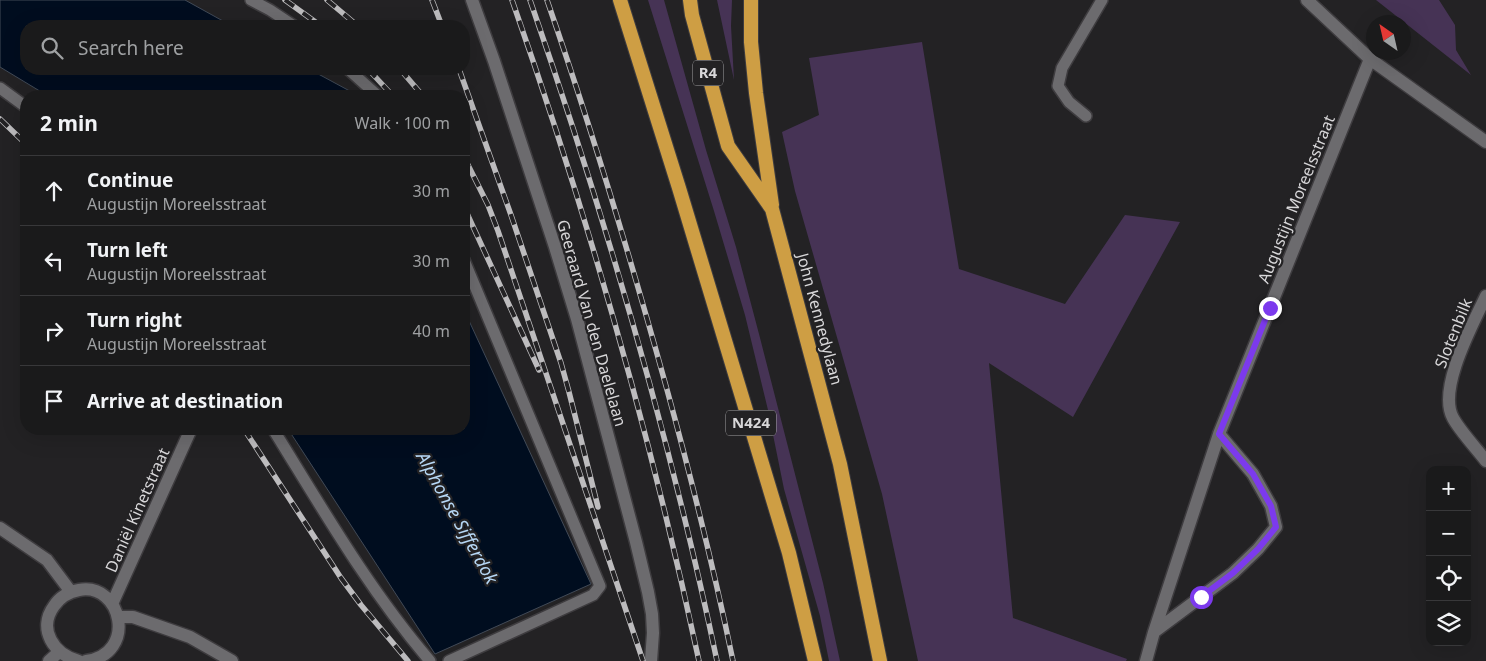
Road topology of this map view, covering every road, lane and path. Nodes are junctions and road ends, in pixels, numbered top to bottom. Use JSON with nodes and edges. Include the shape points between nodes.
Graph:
{"nodes":[{"id":1,"x":251,"y":0,"type":"edge"},
{"id":2,"x":472,"y":0,"type":"edge"},
{"id":3,"x":620,"y":0,"type":"edge"},
{"id":4,"x":690,"y":0,"type":"edge"},
{"id":5,"x":751,"y":0,"type":"edge"},
{"id":6,"x":1102,"y":0,"type":"edge"},
{"id":7,"x":1307,"y":0,"type":"edge"},
{"id":8,"x":285,"y":20,"type":"edge"},
{"id":9,"x":1366,"y":55,"type":"edge"},
{"id":10,"x":1370,"y":60,"type":"edge"},
{"id":11,"x":1371,"y":60,"type":"edge"},
{"id":12,"x":355,"y":75,"type":"edge"},
{"id":13,"x":0,"y":88,"type":"edge"},
{"id":14,"x":371,"y":90,"type":"edge"},
{"id":15,"x":20,"y":103,"type":"edge"},
{"id":16,"x":1086,"y":116,"type":"dead end"},
{"id":17,"x":1486,"y":142,"type":"edge"},
{"id":18,"x":772,"y":209,"type":"junction"},
{"id":19,"x":470,"y":274,"type":"edge"},
{"id":20,"x":1486,"y":296,"type":"edge"},
{"id":21,"x":1219,"y":434,"type":"junction"},
{"id":22,"x":188,"y":435,"type":"edge"},
{"id":23,"x":277,"y":435,"type":"edge"},
{"id":24,"x":1486,"y":461,"type":"edge"},
{"id":25,"x":0,"y":528,"type":"edge"},
{"id":26,"x":71,"y":592,"type":"junction"},
{"id":27,"x":112,"y":604,"type":"junction"},
{"id":28,"x":118,"y":617,"type":"junction"},
{"id":29,"x":1154,"y":632,"type":"junction"},
{"id":30,"x":59,"y":652,"type":"junction"},
{"id":31,"x":49,"y":661,"type":"edge"},
{"id":32,"x":79,"y":661,"type":"edge"},
{"id":33,"x":86,"y":661,"type":"edge"},
{"id":34,"x":232,"y":661,"type":"edge"},
{"id":35,"x":430,"y":661,"type":"edge"},
{"id":36,"x":449,"y":661,"type":"edge"},
{"id":37,"x":651,"y":661,"type":"edge"},
{"id":38,"x":815,"y":661,"type":"edge"},
{"id":39,"x":880,"y":661,"type":"edge"},
{"id":40,"x":1146,"y":661,"type":"edge"}],
"edges":[{"from":1,"to":8,"type":"lane"},
{"from":2,"to":37,"type":"street","name":"Geeraard Van den Daelelaan","via":[[577,319],[648,592],[653,633]]},
{"from":3,"to":38,"type":"highway","number":"N424","via":[[789,553]]},
{"from":4,"to":18,"type":"highway","name":"John Kennedylaan","number":"R4","via":[[728,146]]},
{"from":5,"to":18,"type":"highway","via":[[756,93]]},
{"from":6,"to":16,"type":"lane","via":[[1062,68],[1058,86]]},
{"from":7,"to":9,"type":"street"},
{"from":10,"to":21,"type":"street","name":"Augustijn Moreelsstraat"},
{"from":11,"to":17,"type":"street"},
{"from":12,"to":14,"type":"lane"},
{"from":13,"to":15,"type":"lane"},
{"from":18,"to":39,"type":"highway","name":"John Kennedylaan","via":[[840,464]]},
{"from":19,"to":36,"type":"lane","via":[[600,586],[593,595]]},
{"from":20,"to":24,"type":"street","name":"Slotenbilk","via":[[1456,361],[1448,395],[1452,417]]},
{"from":21,"to":29,"type":"street","name":"Augustijn Moreelsstraat"},
{"from":21,"to":29,"type":"street","via":[[1253,474],[1271,506],[1276,527],[1233,573]]},
{"from":22,"to":27,"type":"street","name":"Daniël Kinetstraat"},
{"from":23,"to":35,"type":"lane","via":[[370,581]]},
{"from":25,"to":26,"type":"street","via":[[47,560]]},
{"from":26,"to":27,"type":"street","via":[[94,591]]},
{"from":26,"to":30,"type":"street","via":[[60,598],[48,619],[48,631]]},
{"from":27,"to":28,"type":"street"},
{"from":28,"to":33,"type":"street","via":[[117,638],[112,647],[105,655]]},
{"from":28,"to":34,"type":"street","via":[[133,617],[190,637]]},
{"from":29,"to":40,"type":"street","name":"Augustijn Moreelsstraat"},
{"from":30,"to":31,"type":"street"},
{"from":30,"to":32,"type":"street"}]}
